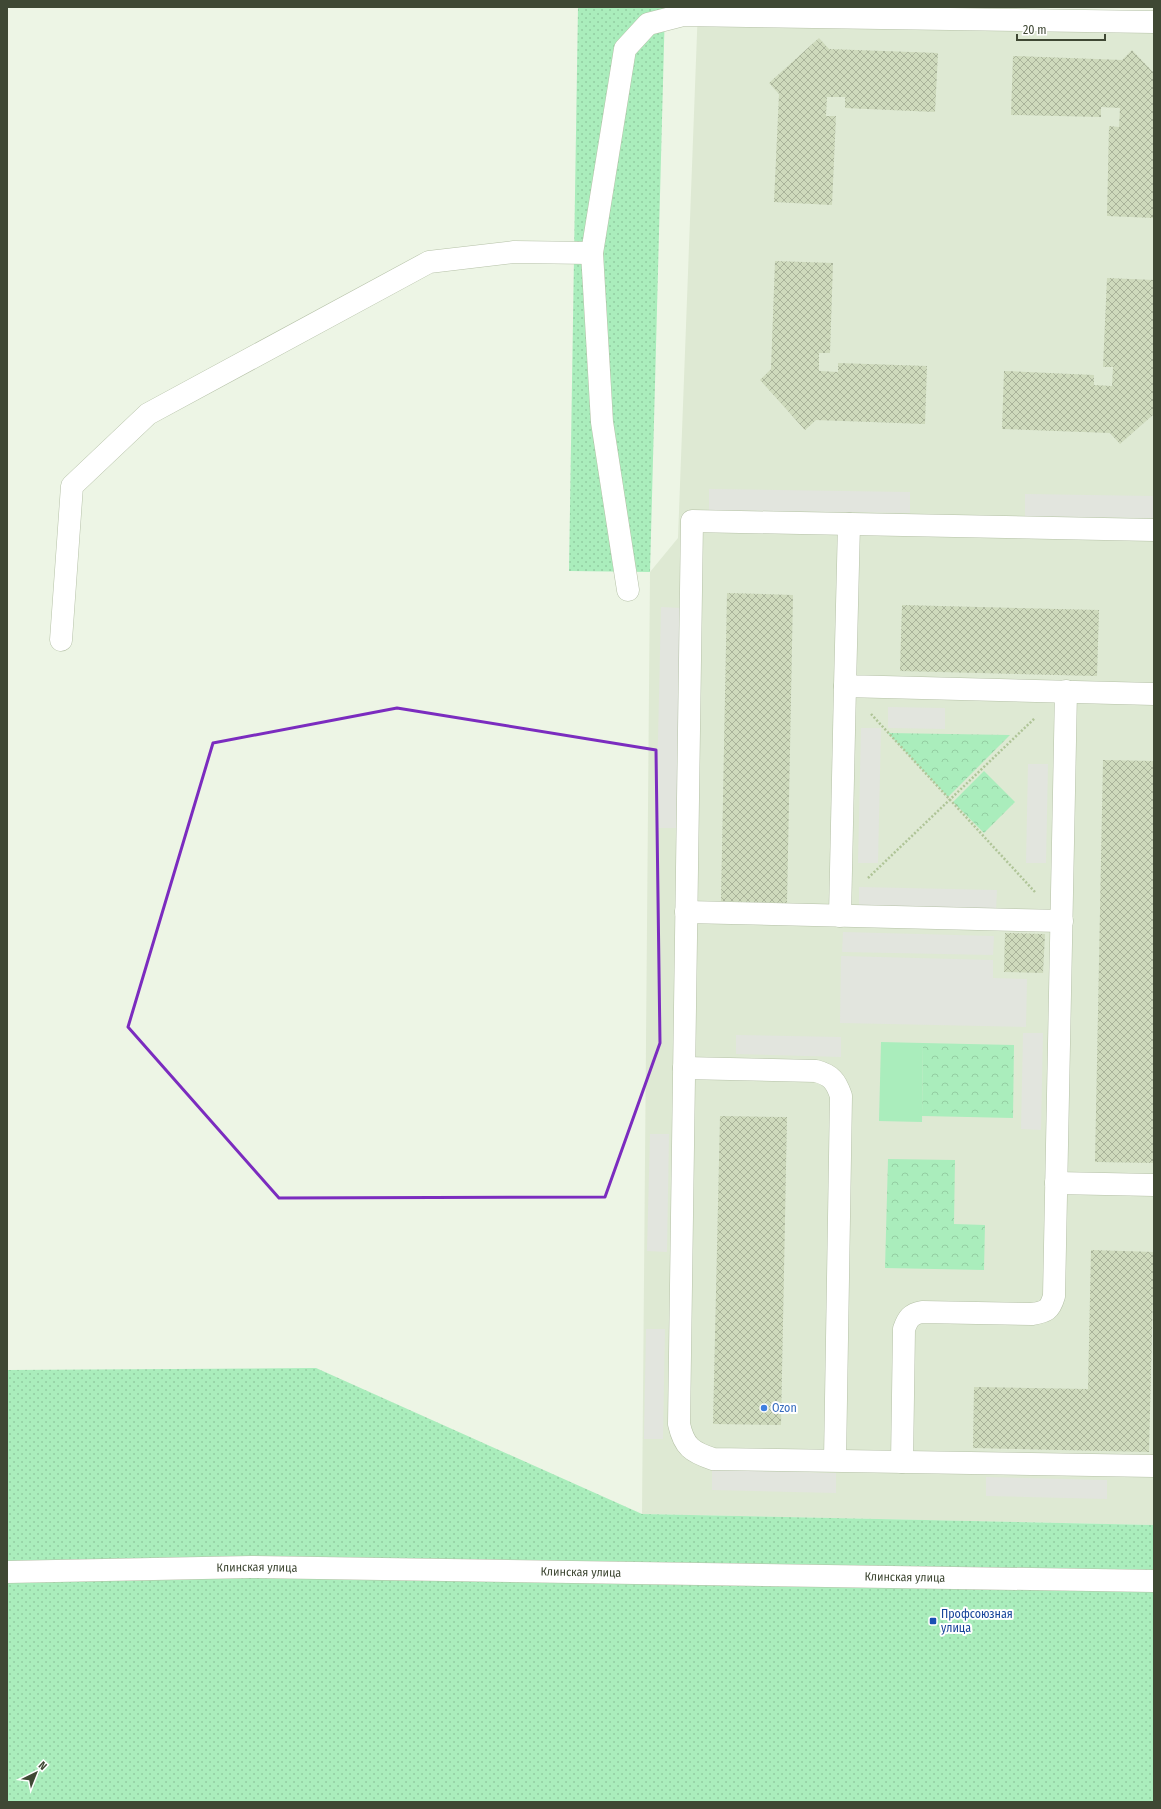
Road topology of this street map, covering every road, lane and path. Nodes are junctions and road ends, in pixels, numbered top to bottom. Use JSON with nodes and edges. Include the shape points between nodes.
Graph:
{"nodes":[{"id":1,"x":1154,"y":22,"type":"edge"},
{"id":2,"x":592,"y":253,"type":"junction"},
{"id":3,"x":849,"y":524,"type":"junction"},
{"id":4,"x":1154,"y":530,"type":"edge"},
{"id":5,"x":628,"y":590,"type":"dead end"},
{"id":6,"x":61,"y":640,"type":"dead end"},
{"id":7,"x":845,"y":686,"type":"junction"},
{"id":8,"x":1065,"y":691,"type":"junction"},
{"id":9,"x":1154,"y":694,"type":"edge"},
{"id":10,"x":950,"y":800,"type":"junction"},
{"id":11,"x":840,"y":910,"type":"junction"},
{"id":12,"x":686,"y":912,"type":"junction"},
{"id":13,"x":1062,"y":921,"type":"junction"},
{"id":14,"x":684,"y":1068,"type":"junction"},
{"id":15,"x":1056,"y":1183,"type":"junction"},
{"id":16,"x":1154,"y":1185,"type":"edge"},
{"id":17,"x":835,"y":1460,"type":"junction"},
{"id":18,"x":902,"y":1462,"type":"junction"},
{"id":19,"x":1154,"y":1466,"type":"edge"},
{"id":20,"x":7,"y":1572,"type":"edge"},
{"id":21,"x":1154,"y":1581,"type":"edge"}],
"edges":[{"from":1,"to":2,"type":"street","via":[[683,15],[648,24],[625,49]]},
{"from":2,"to":5,"type":"street","via":[[602,422]]},
{"from":2,"to":6,"type":"street","via":[[514,252],[429,262],[148,414],[72,486]]},
{"from":3,"to":4,"type":"street"},
{"from":3,"to":7,"type":"street"},
{"from":3,"to":12,"type":"street","via":[[692,521]]},
{"from":7,"to":8,"type":"street"},
{"from":7,"to":10,"type":"path"},
{"from":7,"to":11,"type":"street"},
{"from":8,"to":9,"type":"street"},
{"from":8,"to":10,"type":"path"},
{"from":8,"to":13,"type":"street"},
{"from":10,"to":11,"type":"path"},
{"from":10,"to":13,"type":"path"},
{"from":11,"to":12,"type":"street"},
{"from":11,"to":13,"type":"street"},
{"from":12,"to":14,"type":"street"},
{"from":13,"to":15,"type":"street"},
{"from":14,"to":17,"type":"street","via":[[680,1424],[682,1439],[695,1453],[713,1459]]},
{"from":14,"to":17,"type":"street","via":[[816,1071],[828,1074],[837,1084],[841,1096]]},
{"from":15,"to":16,"type":"street"},
{"from":15,"to":18,"type":"street","via":[[1054,1296],[1051,1306],[1043,1312],[1032,1314],[922,1312],[913,1314],[907,1320],[904,1329]]},
{"from":17,"to":18,"type":"street"},
{"from":18,"to":19,"type":"street"},
{"from":20,"to":21,"type":"street","name":"Клинская улица","via":[[251,1567]]}]}
